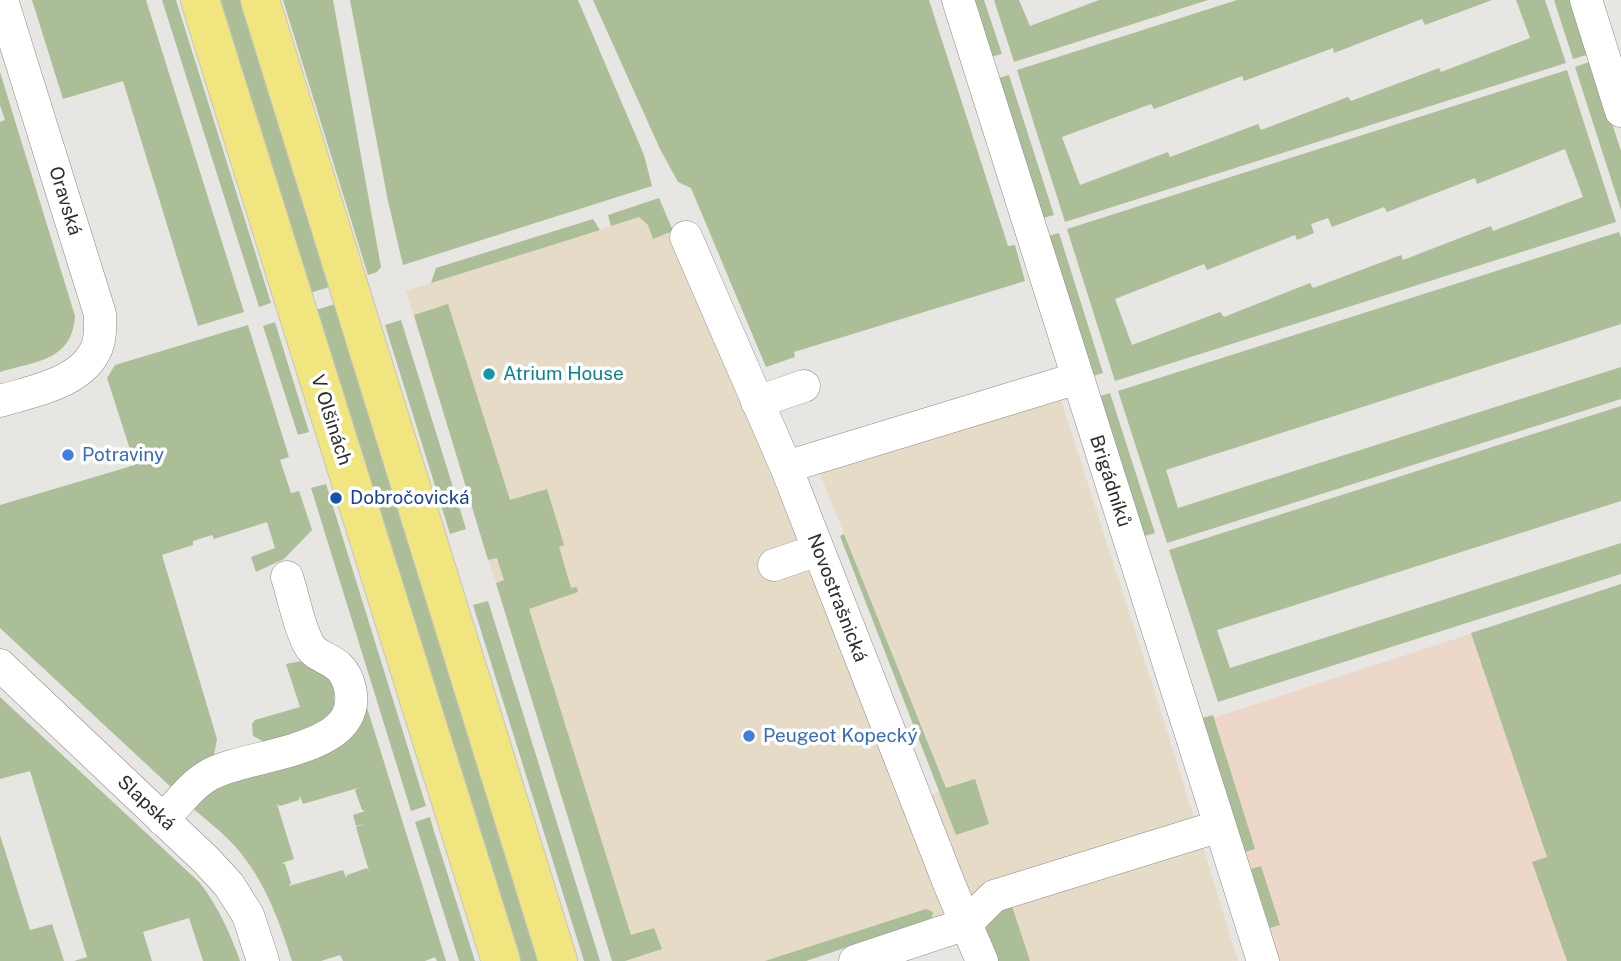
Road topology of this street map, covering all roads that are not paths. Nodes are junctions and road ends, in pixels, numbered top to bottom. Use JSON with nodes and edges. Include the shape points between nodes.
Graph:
{"nodes":[{"id":1,"x":2,"y":0,"type":"edge"},
{"id":2,"x":200,"y":0,"type":"edge"},
{"id":3,"x":260,"y":0,"type":"edge"},
{"id":4,"x":958,"y":0,"type":"edge"},
{"id":5,"x":1586,"y":0,"type":"edge"},
{"id":6,"x":1621,"y":111,"type":"edge"},
{"id":7,"x":686,"y":237,"type":"dead end"},
{"id":8,"x":1078,"y":378,"type":"junction"},
{"id":9,"x":804,"y":386,"type":"dead end"},
{"id":10,"x":0,"y":401,"type":"edge"},
{"id":11,"x":757,"y":402,"type":"junction"},
{"id":12,"x":786,"y":467,"type":"junction"},
{"id":13,"x":818,"y":550,"type":"junction"},
{"id":14,"x":774,"y":565,"type":"dead end"},
{"id":15,"x":287,"y":577,"type":"dead end"},
{"id":16,"x":0,"y":665,"type":"edge"},
{"id":17,"x":163,"y":820,"type":"junction"},
{"id":18,"x":1220,"y":826,"type":"junction"},
{"id":19,"x":966,"y":924,"type":"junction"},
{"id":20,"x":262,"y":961,"type":"edge"},
{"id":21,"x":501,"y":961,"type":"edge"},
{"id":22,"x":558,"y":961,"type":"edge"},
{"id":23,"x":855,"y":961,"type":"edge"},
{"id":24,"x":982,"y":961,"type":"edge"},
{"id":25,"x":1263,"y":961,"type":"edge"}],
"edges":[{"from":1,"to":10,"type":"street","name":"Oravská","via":[[100,314],[99,341],[91,358],[70,377]]},
{"from":2,"to":21,"type":"main road","name":"V Olšinách"},
{"from":3,"to":22,"type":"main road"},
{"from":4,"to":8,"type":"street","name":"Brigádníků"},
{"from":5,"to":6,"type":"street"},
{"from":7,"to":11,"type":"street","name":"Novostrašnická"},
{"from":8,"to":12,"type":"street"},
{"from":8,"to":18,"type":"street","name":"Brigádníků"},
{"from":9,"to":11,"type":"street"},
{"from":11,"to":12,"type":"street","name":"Novostrašnická"},
{"from":12,"to":13,"type":"street","name":"Novostrašnická"},
{"from":13,"to":14,"type":"street"},
{"from":13,"to":19,"type":"street","name":"Novostrašnická"},
{"from":15,"to":17,"type":"street","via":[[309,646],[344,670],[351,701],[343,722],[316,743],[208,775]]},
{"from":16,"to":17,"type":"street","name":"Slapská"},
{"from":17,"to":20,"type":"street","name":"Slapská","via":[[229,885],[248,915]]},
{"from":18,"to":19,"type":"street","via":[[994,896]]},
{"from":18,"to":25,"type":"street","name":"Brigádníků"},
{"from":19,"to":23,"type":"street"},
{"from":19,"to":24,"type":"street","name":"Novostrašnická"}]}
